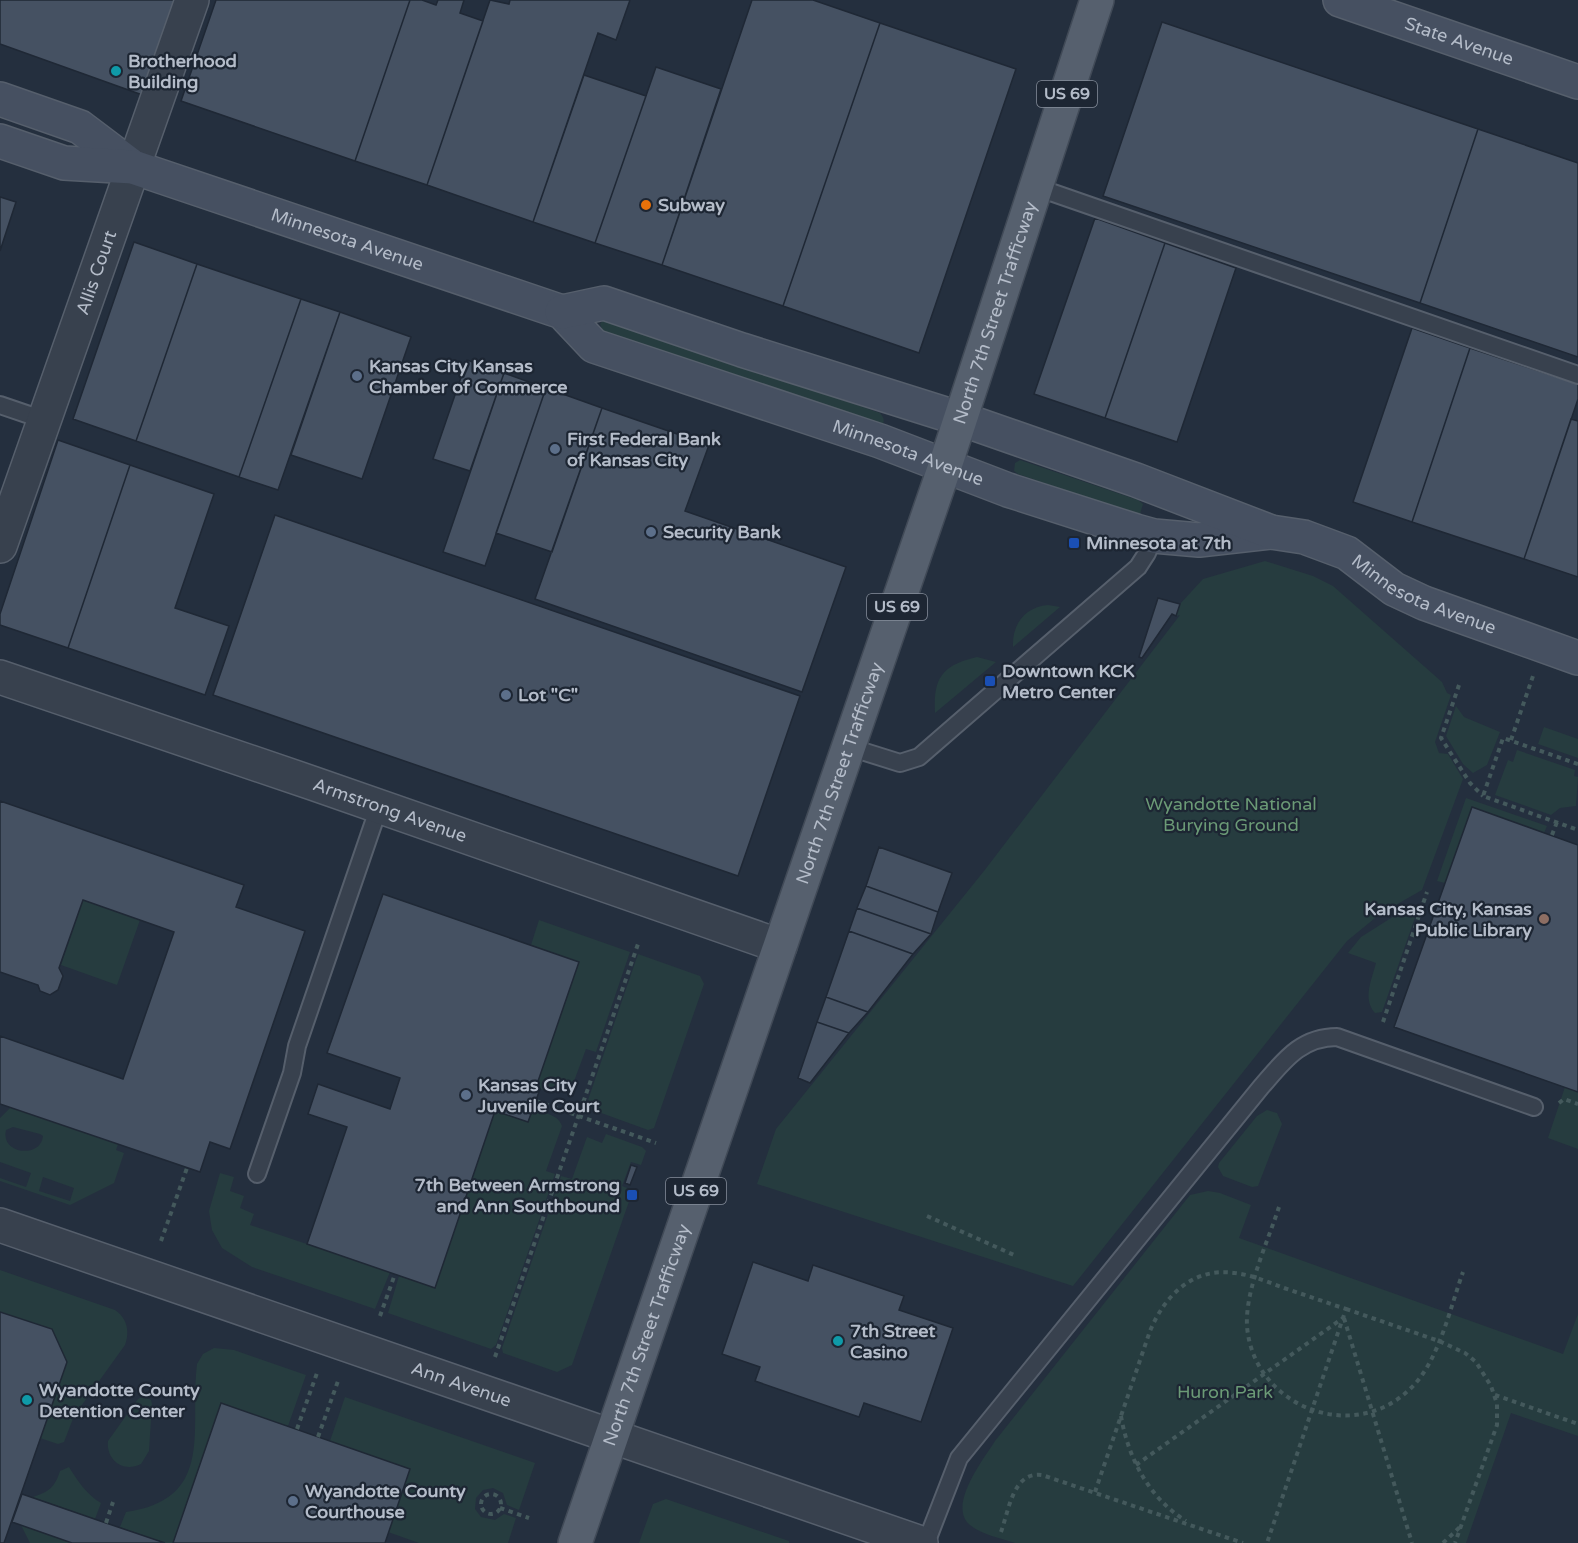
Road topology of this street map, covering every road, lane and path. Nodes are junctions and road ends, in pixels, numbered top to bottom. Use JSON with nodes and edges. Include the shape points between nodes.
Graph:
{"nodes":[{"id":1,"x":192,"y":0,"type":"edge"},
{"id":2,"x":1097,"y":0,"type":"edge"},
{"id":3,"x":1340,"y":0,"type":"edge"},
{"id":4,"x":1578,"y":82,"type":"edge"},
{"id":5,"x":0,"y":99,"type":"edge"},
{"id":6,"x":0,"y":141,"type":"edge"},
{"id":7,"x":133,"y":167,"type":"junction"},
{"id":8,"x":1036,"y":187,"type":"junction"},
{"id":9,"x":562,"y":312,"type":"junction"},
{"id":10,"x":1578,"y":375,"type":"edge"},
{"id":11,"x":0,"y":405,"type":"edge"},
{"id":12,"x":961,"y":419,"type":"junction"},
{"id":13,"x":44,"y":420,"type":"junction"},
{"id":14,"x":945,"y":466,"type":"junction"},
{"id":15,"x":1271,"y":532,"type":"junction"},
{"id":16,"x":1154,"y":536,"type":"junction"},
{"id":17,"x":0,"y":546,"type":"edge"},
{"id":18,"x":1578,"y":658,"type":"edge"},
{"id":19,"x":1533,"y":674,"type":"dead end"},
{"id":20,"x":0,"y":678,"type":"edge"},
{"id":21,"x":1459,"y":685,"type":"dead end"},
{"id":22,"x":1511,"y":740,"type":"junction"},
{"id":23,"x":849,"y":747,"type":"junction"},
{"id":24,"x":1578,"y":764,"type":"edge"},
{"id":25,"x":1483,"y":796,"type":"junction"},
{"id":26,"x":379,"y":807,"type":"junction"},
{"id":27,"x":1557,"y":822,"type":"junction"},
{"id":28,"x":1578,"y":823,"type":"edge"},
{"id":29,"x":1577,"y":829,"type":"edge"},
{"id":30,"x":1552,"y":836,"type":"dead end"},
{"id":31,"x":1427,"y":892,"type":"dead end"},
{"id":32,"x":638,"y":944,"type":"dead end"},
{"id":33,"x":780,"y":946,"type":"junction"},
{"id":34,"x":1383,"y":1022,"type":"dead end"},
{"id":35,"x":536,"y":1101,"type":"dead end"},
{"id":36,"x":1559,"y":1103,"type":"dead end"},
{"id":37,"x":1578,"y":1104,"type":"edge"},
{"id":38,"x":1534,"y":1107,"type":"dead end"},
{"id":39,"x":578,"y":1115,"type":"junction"},
{"id":40,"x":656,"y":1143,"type":"dead end"},
{"id":41,"x":186,"y":1168,"type":"dead end"},
{"id":42,"x":257,"y":1174,"type":"dead end"},
{"id":43,"x":1279,"y":1207,"type":"dead end"},
{"id":44,"x":927,"y":1216,"type":"dead end"},
{"id":45,"x":0,"y":1226,"type":"edge"},
{"id":46,"x":161,"y":1241,"type":"dead end"},
{"id":47,"x":1014,"y":1255,"type":"dead end"},
{"id":48,"x":1463,"y":1272,"type":"dead end"},
{"id":49,"x":395,"y":1274,"type":"dead end"},
{"id":50,"x":1255,"y":1277,"type":"junction"},
{"id":51,"x":1346,"y":1309,"type":"junction"},
{"id":52,"x":380,"y":1316,"type":"dead end"},
{"id":53,"x":1344,"y":1318,"type":"junction"},
{"id":54,"x":1439,"y":1341,"type":"junction"},
{"id":55,"x":495,"y":1356,"type":"dead end"},
{"id":56,"x":316,"y":1373,"type":"dead end"},
{"id":57,"x":1264,"y":1374,"type":"junction"},
{"id":58,"x":338,"y":1381,"type":"dead end"},
{"id":59,"x":1495,"y":1395,"type":"junction"},
{"id":60,"x":1313,"y":1410,"type":"junction"},
{"id":61,"x":1372,"y":1412,"type":"junction"},
{"id":62,"x":1121,"y":1416,"type":"junction"},
{"id":63,"x":1578,"y":1424,"type":"edge"},
{"id":64,"x":297,"y":1429,"type":"dead end"},
{"id":65,"x":612,"y":1436,"type":"junction"},
{"id":66,"x":318,"y":1437,"type":"dead end"},
{"id":67,"x":1136,"y":1465,"type":"junction"},
{"id":68,"x":1095,"y":1492,"type":"junction"},
{"id":69,"x":113,"y":1502,"type":"dead end"},
{"id":70,"x":500,"y":1508,"type":"junction"},
{"id":71,"x":529,"y":1518,"type":"dead end"},
{"id":72,"x":106,"y":1522,"type":"dead end"},
{"id":73,"x":1193,"y":1526,"type":"junction"},
{"id":74,"x":1460,"y":1527,"type":"junction"},
{"id":75,"x":1001,"y":1532,"type":"dead end"},
{"id":76,"x":575,"y":1543,"type":"edge"},
{"id":77,"x":921,"y":1543,"type":"edge"},
{"id":78,"x":926,"y":1543,"type":"edge"},
{"id":79,"x":1243,"y":1543,"type":"edge"},
{"id":80,"x":1267,"y":1543,"type":"edge"},
{"id":81,"x":1412,"y":1543,"type":"edge"},
{"id":82,"x":1443,"y":1543,"type":"edge"},
{"id":83,"x":1455,"y":1543,"type":"edge"}],
"edges":[{"from":1,"to":7,"type":"street","name":"Allis Court"},
{"from":2,"to":8,"type":"main road","name":"North 7th Street Trafficway","number":"US 69"},
{"from":3,"to":4,"type":"main road","name":"State Avenue"},
{"from":5,"to":7,"type":"main road","name":"Minnesota Avenue","via":[[80,127]]},
{"from":6,"to":7,"type":"main road","name":"Minnesota Avenue","via":[[64,163]]},
{"from":7,"to":9,"type":"main road","name":"Minnesota Avenue"},
{"from":7,"to":13,"type":"street","name":"Allis Court"},
{"from":8,"to":10,"type":"lane"},
{"from":8,"to":12,"type":"main road","name":"North 7th Street Trafficway","number":"US 69"},
{"from":9,"to":12,"type":"main road","name":"Minnesota Avenue","via":[[604,303]]},
{"from":9,"to":14,"type":"main road","name":"Minnesota Avenue","via":[[594,346]]},
{"from":11,"to":13,"type":"lane"},
{"from":12,"to":14,"type":"main road","name":"North 7th Street Trafficway","number":"US 69"},
{"from":12,"to":15,"type":"main road","name":"Minnesota Avenue"},
{"from":13,"to":17,"type":"street","name":"Allis Court"},
{"from":14,"to":16,"type":"main road","name":"Minnesota Avenue"},
{"from":14,"to":23,"type":"main road","name":"North 7th Street Trafficway","number":"US 69"},
{"from":15,"to":16,"type":"main road","name":"Minnesota Avenue","via":[[1199,540]]},
{"from":15,"to":18,"type":"main road","name":"Minnesota Avenue","via":[[1304,537],[1347,553],[1394,589],[1424,603]]},
{"from":16,"to":23,"type":"lane","via":[[1138,567],[919,757],[900,763]]},
{"from":19,"to":22,"type":"path"},
{"from":20,"to":26,"type":"street","name":"Armstrong Avenue"},
{"from":21,"to":25,"type":"path","via":[[1441,738]]},
{"from":22,"to":24,"type":"path"},
{"from":22,"to":25,"type":"path","via":[[1503,738]]},
{"from":23,"to":33,"type":"main road","name":"North 7th Street Trafficway","number":"US 69"},
{"from":25,"to":27,"type":"path"},
{"from":26,"to":33,"type":"street","name":"Armstrong Avenue"},
{"from":26,"to":42,"type":"lane"},
{"from":27,"to":29,"type":"path"},
{"from":27,"to":30,"type":"path"},
{"from":28,"to":29,"type":"path"},
{"from":31,"to":34,"type":"path"},
{"from":32,"to":39,"type":"path"},
{"from":33,"to":65,"type":"main road","name":"North 7th Street Trafficway","number":"US 69"},
{"from":35,"to":39,"type":"path"},
{"from":36,"to":37,"type":"path","via":[[1564,1099]]},
{"from":38,"to":78,"type":"lane","via":[[1337,1037],[1322,1037],[1291,1052],[959,1458]]},
{"from":39,"to":40,"type":"path"},
{"from":39,"to":55,"type":"path"},
{"from":41,"to":46,"type":"path"},
{"from":43,"to":50,"type":"path"},
{"from":44,"to":47,"type":"path"},
{"from":45,"to":65,"type":"street","name":"Ann Avenue"},
{"from":48,"to":54,"type":"path"},
{"from":49,"to":52,"type":"path"},
{"from":50,"to":51,"type":"path"},
{"from":50,"to":57,"type":"path","via":[[1247,1324],[1252,1352]]},
{"from":50,"to":62,"type":"path","via":[[1235,1273],[1206,1275],[1189,1281],[1170,1297],[1150,1331]]},
{"from":51,"to":53,"type":"path"},
{"from":51,"to":54,"type":"path"},
{"from":53,"to":57,"type":"path"},
{"from":53,"to":60,"type":"path"},
{"from":53,"to":61,"type":"path"},
{"from":54,"to":59,"type":"path","via":[[1476,1362]]},
{"from":54,"to":61,"type":"path","via":[[1413,1386],[1396,1401]]},
{"from":56,"to":64,"type":"path"},
{"from":57,"to":60,"type":"path","via":[[1285,1396]]},
{"from":57,"to":67,"type":"path"},
{"from":58,"to":66,"type":"path"},
{"from":59,"to":63,"type":"path"},
{"from":59,"to":74,"type":"path","via":[[1497,1425]]},
{"from":60,"to":61,"type":"path","via":[[1337,1415]]},
{"from":60,"to":80,"type":"path"},
{"from":61,"to":81,"type":"path"},
{"from":62,"to":67,"type":"path"},
{"from":62,"to":68,"type":"path"},
{"from":65,"to":76,"type":"main road","name":"North 7th Street Trafficway","number":"US 69"},
{"from":65,"to":77,"type":"street","name":"Ann Avenue"},
{"from":67,"to":73,"type":"path","via":[[1169,1511]]},
{"from":68,"to":73,"type":"path"},
{"from":68,"to":75,"type":"path","via":[[1042,1475],[1029,1475],[1015,1489]]},
{"from":69,"to":72,"type":"path"},
{"from":70,"to":70,"type":"path","via":[[497,1513],[486,1514],[480,1503],[485,1495],[495,1494],[500,1499]]},
{"from":70,"to":71,"type":"path"},
{"from":73,"to":79,"type":"path"},
{"from":74,"to":82,"type":"path"},
{"from":74,"to":83,"type":"path"}]}
